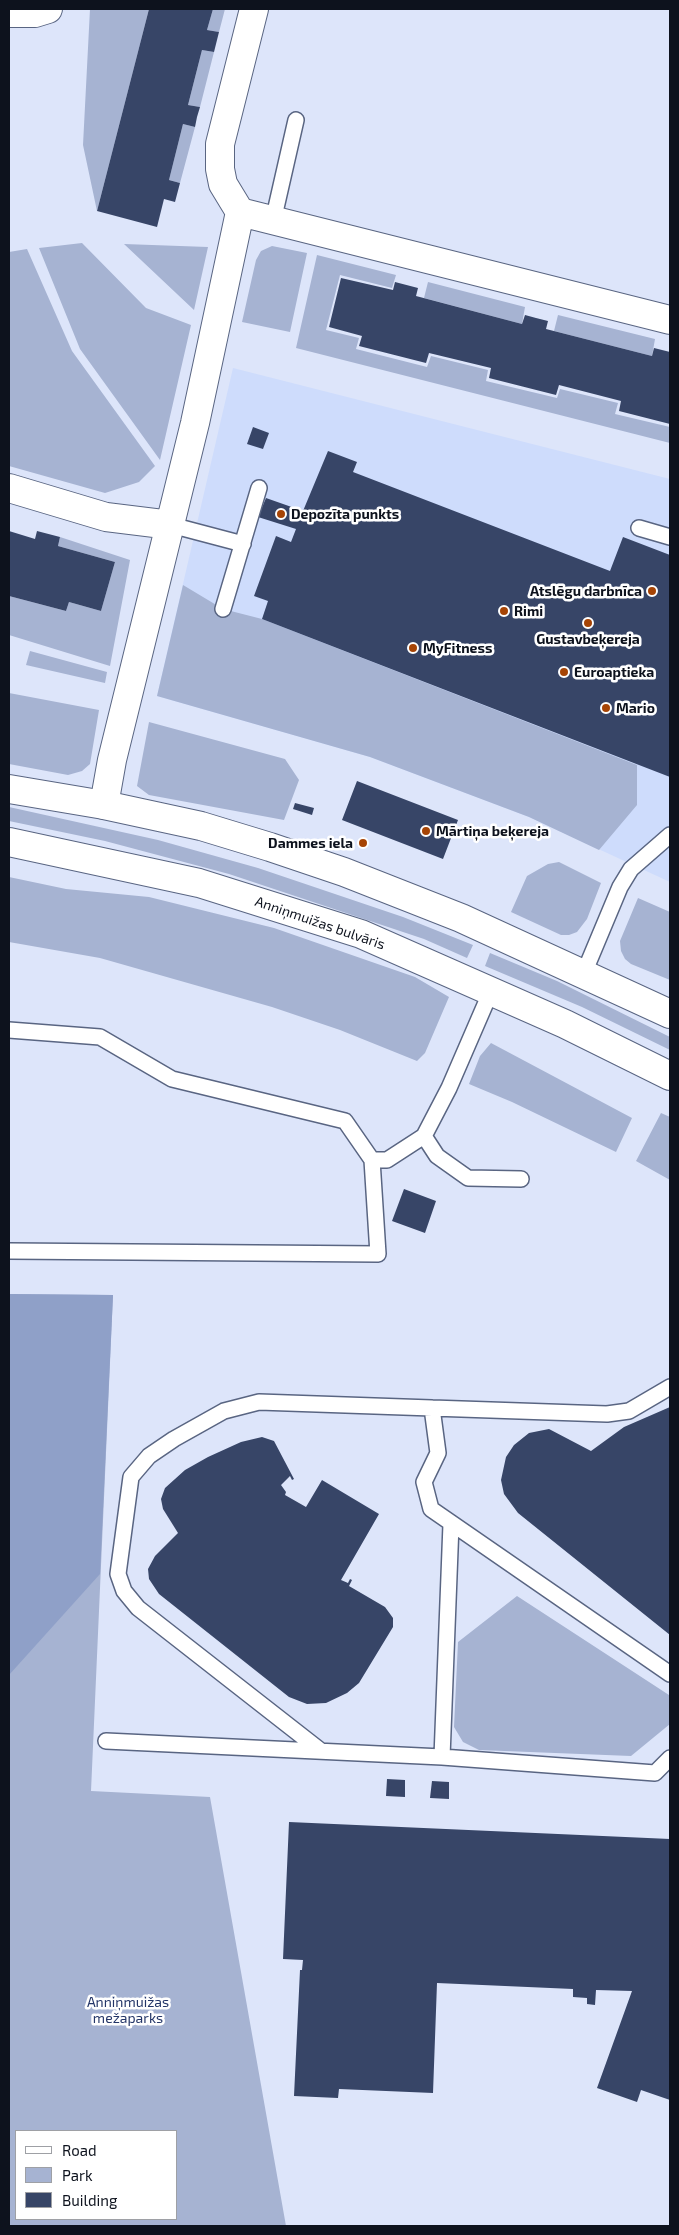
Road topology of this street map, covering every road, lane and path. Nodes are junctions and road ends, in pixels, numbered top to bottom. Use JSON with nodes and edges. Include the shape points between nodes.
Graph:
{"nodes":[{"id":1,"x":48,"y":9,"type":"edge"},
{"id":2,"x":254,"y":9,"type":"edge"},
{"id":3,"x":9,"y":13,"type":"edge"},
{"id":4,"x":296,"y":120,"type":"dead end"},
{"id":5,"x":240,"y":212,"type":"junction"},
{"id":6,"x":273,"y":221,"type":"junction"},
{"id":7,"x":670,"y":320,"type":"edge"},
{"id":8,"x":9,"y":488,"type":"edge"},
{"id":9,"x":259,"y":488,"type":"dead end"},
{"id":10,"x":170,"y":525,"type":"junction"},
{"id":11,"x":639,"y":528,"type":"dead end"},
{"id":12,"x":670,"y":537,"type":"edge"},
{"id":13,"x":242,"y":544,"type":"junction"},
{"id":14,"x":223,"y":609,"type":"dead end"},
{"id":15,"x":9,"y":789,"type":"edge"},
{"id":16,"x":104,"y":805,"type":"junction"},
{"id":17,"x":670,"y":835,"type":"edge"},
{"id":18,"x":9,"y":842,"type":"edge"},
{"id":19,"x":584,"y":973,"type":"junction"},
{"id":20,"x":491,"y":991,"type":"junction"},
{"id":21,"x":670,"y":1014,"type":"edge"},
{"id":22,"x":9,"y":1030,"type":"edge"},
{"id":23,"x":670,"y":1076,"type":"edge"},
{"id":24,"x":424,"y":1136,"type":"junction"},
{"id":25,"x":372,"y":1160,"type":"junction"},
{"id":26,"x":521,"y":1179,"type":"dead end"},
{"id":27,"x":9,"y":1252,"type":"edge"},
{"id":28,"x":670,"y":1387,"type":"edge"},
{"id":29,"x":432,"y":1408,"type":"junction"},
{"id":30,"x":451,"y":1524,"type":"junction"},
{"id":31,"x":670,"y":1674,"type":"edge"},
{"id":32,"x":106,"y":1741,"type":"dead end"},
{"id":33,"x":321,"y":1751,"type":"junction"},
{"id":34,"x":442,"y":1757,"type":"junction"},
{"id":35,"x":670,"y":1758,"type":"edge"}],
"edges":[{"from":1,"to":3,"type":"street","via":[[35,13]]},
{"from":2,"to":5,"type":"street","via":[[220,144],[222,184]]},
{"from":4,"to":6,"type":"lane"},
{"from":5,"to":6,"type":"street"},
{"from":5,"to":10,"type":"street"},
{"from":6,"to":7,"type":"street"},
{"from":8,"to":10,"type":"street","via":[[106,517]]},
{"from":9,"to":13,"type":"lane"},
{"from":10,"to":13,"type":"lane"},
{"from":10,"to":16,"type":"street","via":[[112,760]]},
{"from":11,"to":12,"type":"lane"},
{"from":13,"to":14,"type":"lane"},
{"from":15,"to":16,"type":"street"},
{"from":16,"to":19,"type":"street","via":[[201,826],[335,869],[461,918]]},
{"from":17,"to":19,"type":"lane","via":[[630,869]]},
{"from":18,"to":20,"type":"street","name":"Anniņmuižas bulvāris","via":[[199,883],[361,934]]},
{"from":19,"to":21,"type":"street"},
{"from":20,"to":23,"type":"street","name":"Anniņmuižas bulvāris"},
{"from":20,"to":24,"type":"lane","via":[[449,1088]]},
{"from":22,"to":25,"type":"lane","via":[[100,1038],[172,1079],[345,1120]]},
{"from":24,"to":25,"type":"lane","via":[[387,1160]]},
{"from":24,"to":26,"type":"lane","via":[[437,1156],[468,1178]]},
{"from":25,"to":27,"type":"lane","via":[[378,1254]]},
{"from":28,"to":29,"type":"lane","via":[[628,1411],[607,1414]]},
{"from":29,"to":30,"type":"lane","via":[[438,1453],[424,1482],[431,1509]]},
{"from":29,"to":33,"type":"lane","via":[[259,1402],[224,1410],[149,1456],[132,1477],[118,1574],[124,1591],[138,1608]]},
{"from":30,"to":31,"type":"lane"},
{"from":30,"to":34,"type":"lane"},
{"from":32,"to":33,"type":"lane"},
{"from":33,"to":34,"type":"lane"},
{"from":34,"to":35,"type":"lane","via":[[655,1773]]}]}
